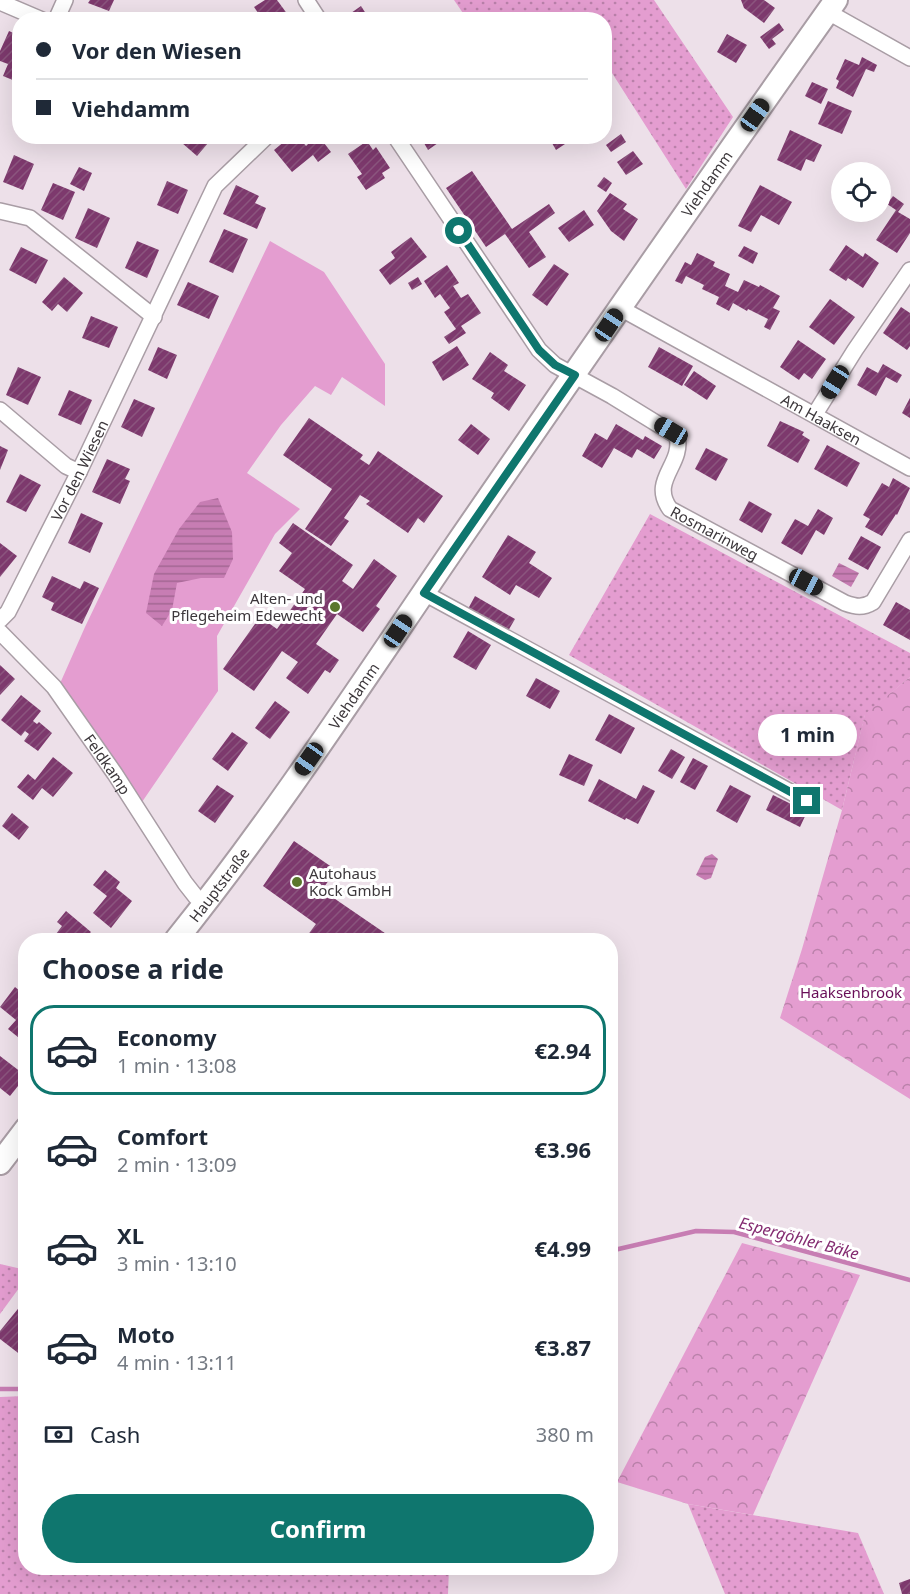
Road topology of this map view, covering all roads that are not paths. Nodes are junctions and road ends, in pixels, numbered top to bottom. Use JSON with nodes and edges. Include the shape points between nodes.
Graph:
{"nodes":[{"id":1,"x":0,"y":2,"type":"edge"},
{"id":2,"x":832,"y":6,"type":"edge"},
{"id":3,"x":23,"y":12,"type":"edge"},
{"id":4,"x":910,"y":58,"type":"edge"},
{"id":5,"x":253,"y":144,"type":"edge"},
{"id":6,"x":400,"y":144,"type":"edge"},
{"id":7,"x":0,"y":211,"type":"edge"},
{"id":8,"x":910,"y":270,"type":"edge"},
{"id":9,"x":620,"y":308,"type":"junction"},
{"id":10,"x":154,"y":317,"type":"junction"},
{"id":11,"x":575,"y":375,"type":"junction"},
{"id":12,"x":0,"y":410,"type":"edge"},
{"id":13,"x":815,"y":414,"type":"junction"},
{"id":14,"x":910,"y":468,"type":"edge"},
{"id":15,"x":79,"y":472,"type":"junction"},
{"id":16,"x":910,"y":540,"type":"edge"},
{"id":17,"x":424,"y":593,"type":"junction"},
{"id":18,"x":0,"y":620,"type":"edge"},
{"id":19,"x":0,"y":632,"type":"edge"},
{"id":20,"x":807,"y":801,"type":"dead end"},
{"id":21,"x":261,"y":828,"type":"joint"},
{"id":22,"x":205,"y":905,"type":"junction"},
{"id":23,"x":182,"y":933,"type":"edge"},
{"id":24,"x":18,"y":1140,"type":"edge"},
{"id":25,"x":0,"y":1164,"type":"edge"}],
"edges":[{"from":1,"to":3,"type":"street"},
{"from":2,"to":4,"type":"street"},
{"from":2,"to":9,"type":"main road","name":"Viehdamm"},
{"from":5,"to":10,"type":"street","name":"Vor den Wiesen","via":[[215,186]]},
{"from":6,"to":11,"type":"street","via":[[539,350],[555,365]]},
{"from":7,"to":10,"type":"street","via":[[30,218]]},
{"from":8,"to":13,"type":"street"},
{"from":9,"to":11,"type":"main road","name":"Viehdamm"},
{"from":9,"to":13,"type":"street","name":"Am Haaksen"},
{"from":10,"to":15,"type":"street","name":"Vor den Wiesen"},
{"from":11,"to":16,"type":"street","name":"Rosmarinweg","via":[[677,436],[680,447],[664,480],[665,501],[670,509],[845,603],[866,607],[873,602]]},
{"from":11,"to":17,"type":"main road","name":"Viehdamm"},
{"from":12,"to":15,"type":"street","via":[[66,466]]},
{"from":13,"to":14,"type":"street","name":"Am Haaksen"},
{"from":15,"to":18,"type":"street","name":"Vor den Wiesen","via":[[8,612]]},
{"from":17,"to":20,"type":"street"},
{"from":17,"to":21,"type":"main road","name":"Viehdamm"},
{"from":19,"to":22,"type":"street","name":"Feldkamp","via":[[54,687],[185,883]]},
{"from":21,"to":22,"type":"main road","name":"Hauptstraße"},
{"from":22,"to":23,"type":"main road","name":"Hauptstraße"},
{"from":24,"to":25,"type":"main road"}]}
